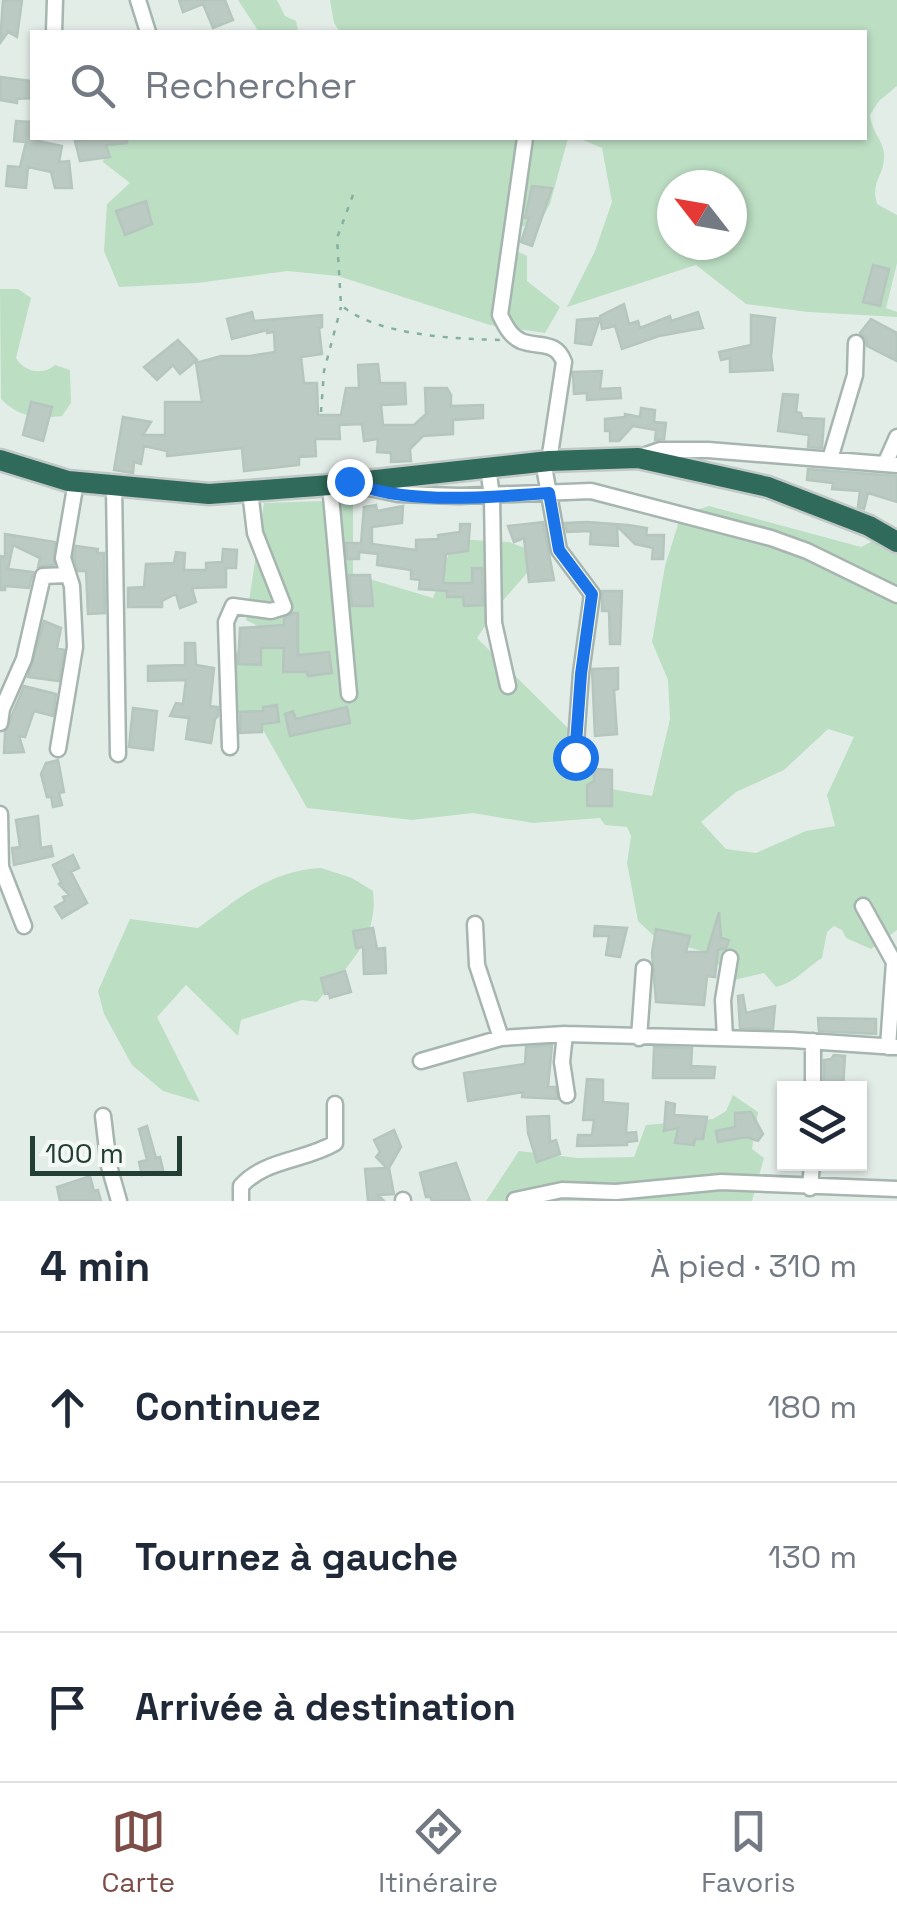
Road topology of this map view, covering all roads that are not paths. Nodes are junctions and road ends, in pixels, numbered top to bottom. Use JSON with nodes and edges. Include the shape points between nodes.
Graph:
{"nodes":[{"id":1,"x":55,"y":0,"type":"edge"},
{"id":2,"x":138,"y":0,"type":"edge"},
{"id":3,"x":54,"y":30,"type":"edge"},
{"id":4,"x":147,"y":30,"type":"edge"},
{"id":5,"x":525,"y":140,"type":"edge"},
{"id":6,"x":856,"y":343,"type":"dead end"},
{"id":7,"x":897,"y":437,"type":"edge"},
{"id":8,"x":638,"y":458,"type":"junction"},
{"id":9,"x":830,"y":459,"type":"junction"},
{"id":10,"x":546,"y":461,"type":"junction"},
{"id":11,"x":1,"y":463,"type":"edge"},
{"id":12,"x":891,"y":464,"type":"edge"},
{"id":13,"x":488,"y":466,"type":"junction"},
{"id":14,"x":76,"y":482,"type":"junction"},
{"id":15,"x":340,"y":483,"type":"junction"},
{"id":16,"x":114,"y":486,"type":"junction"},
{"id":17,"x":250,"y":491,"type":"junction"},
{"id":18,"x":549,"y":493,"type":"junction"},
{"id":19,"x":492,"y":497,"type":"junction"},
{"id":20,"x":897,"y":542,"type":"edge"},
{"id":21,"x":68,"y":574,"type":"junction"},
{"id":22,"x":897,"y":595,"type":"edge"},
{"id":23,"x":508,"y":686,"type":"dead end"},
{"id":24,"x":349,"y":694,"type":"dead end"},
{"id":25,"x":0,"y":724,"type":"edge"},
{"id":26,"x":230,"y":747,"type":"dead end"},
{"id":27,"x":58,"y":748,"type":"dead end"},
{"id":28,"x":118,"y":754,"type":"dead end"},
{"id":29,"x":575,"y":757,"type":"dead end"},
{"id":30,"x":0,"y":814,"type":"edge"},
{"id":31,"x":863,"y":906,"type":"dead end"},
{"id":32,"x":475,"y":924,"type":"dead end"},
{"id":33,"x":24,"y":926,"type":"dead end"},
{"id":34,"x":730,"y":958,"type":"dead end"},
{"id":35,"x":644,"y":968,"type":"dead end"},
{"id":36,"x":565,"y":1034,"type":"junction"},
{"id":37,"x":501,"y":1038,"type":"junction"},
{"id":38,"x":638,"y":1038,"type":"junction"},
{"id":39,"x":724,"y":1038,"type":"junction"},
{"id":40,"x":813,"y":1041,"type":"junction"},
{"id":41,"x":893,"y":1047,"type":"edge"},
{"id":42,"x":421,"y":1060,"type":"dead end"},
{"id":43,"x":813,"y":1081,"type":"edge"},
{"id":44,"x":567,"y":1095,"type":"dead end"},
{"id":45,"x":335,"y":1104,"type":"dead end"},
{"id":46,"x":104,"y":1116,"type":"dead end"},
{"id":47,"x":811,"y":1171,"type":"edge"},
{"id":48,"x":810,"y":1188,"type":"junction"},
{"id":49,"x":897,"y":1189,"type":"edge"},
{"id":50,"x":515,"y":1200,"type":"edge"},
{"id":51,"x":119,"y":1201,"type":"edge"},
{"id":52,"x":241,"y":1201,"type":"edge"}],
"edges":[{"from":1,"to":3,"type":"street"},
{"from":2,"to":4,"type":"street"},
{"from":5,"to":10,"type":"street","via":[[500,315],[519,340],[552,346],[564,362]]},
{"from":6,"to":9,"type":"street","via":[[855,376]]},
{"from":7,"to":12,"type":"street"},
{"from":8,"to":9,"type":"street","via":[[660,450]]},
{"from":8,"to":10,"type":"highway"},
{"from":8,"to":20,"type":"highway","via":[[768,487]]},
{"from":9,"to":12,"type":"street"},
{"from":10,"to":13,"type":"highway"},
{"from":10,"to":18,"type":"street"},
{"from":11,"to":14,"type":"highway"},
{"from":13,"to":15,"type":"highway"},
{"from":13,"to":19,"type":"street"},
{"from":14,"to":16,"type":"highway"},
{"from":14,"to":21,"type":"street","via":[[63,558]]},
{"from":15,"to":17,"type":"highway"},
{"from":15,"to":19,"type":"street","via":[[398,494]]},
{"from":15,"to":24,"type":"street"},
{"from":16,"to":17,"type":"highway"},
{"from":16,"to":28,"type":"street"},
{"from":17,"to":26,"type":"street","via":[[256,532],[284,607],[233,606],[226,622]]},
{"from":18,"to":19,"type":"street"},
{"from":18,"to":22,"type":"street","via":[[591,492],[771,538]]},
{"from":18,"to":29,"type":"street","via":[[559,550],[592,594]]},
{"from":19,"to":23,"type":"street","via":[[494,624]]},
{"from":21,"to":25,"type":"street","via":[[43,576]]},
{"from":21,"to":27,"type":"street","via":[[75,647]]},
{"from":30,"to":33,"type":"street","via":[[1,868]]},
{"from":31,"to":41,"type":"street","via":[[894,962]]},
{"from":32,"to":37,"type":"street","via":[[477,965]]},
{"from":34,"to":39,"type":"street"},
{"from":35,"to":38,"type":"street"},
{"from":36,"to":37,"type":"street"},
{"from":36,"to":38,"type":"street"},
{"from":36,"to":44,"type":"street"},
{"from":37,"to":42,"type":"street"},
{"from":38,"to":39,"type":"street"},
{"from":39,"to":40,"type":"street"},
{"from":40,"to":41,"type":"street"},
{"from":40,"to":43,"type":"street"},
{"from":45,"to":52,"type":"street","via":[[335,1143],[249,1177],[240,1186]]},
{"from":46,"to":51,"type":"street"},
{"from":47,"to":48,"type":"street"},
{"from":48,"to":49,"type":"street"},
{"from":48,"to":50,"type":"street","via":[[721,1182],[562,1190]]}]}
